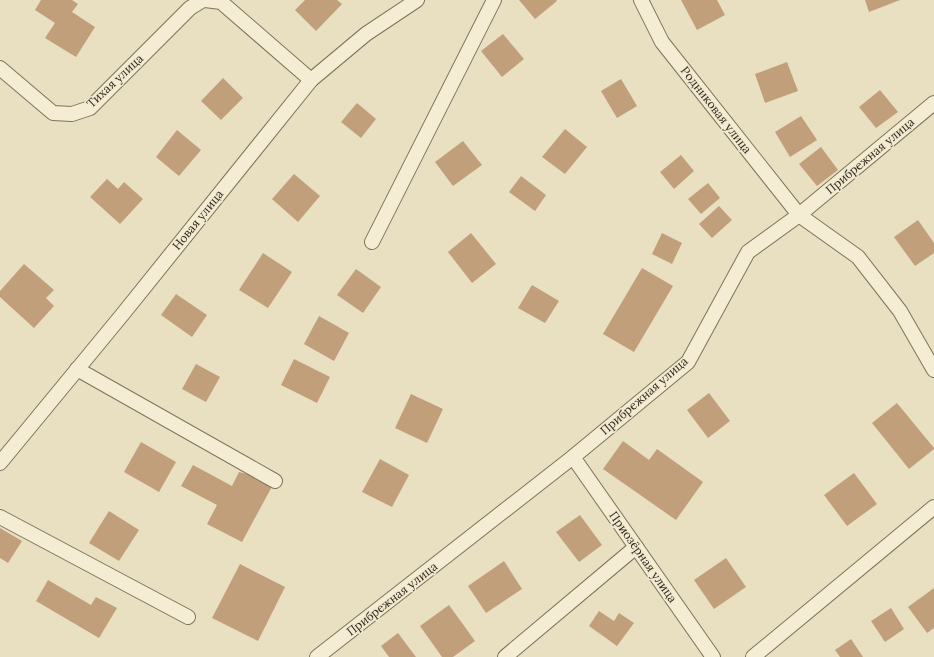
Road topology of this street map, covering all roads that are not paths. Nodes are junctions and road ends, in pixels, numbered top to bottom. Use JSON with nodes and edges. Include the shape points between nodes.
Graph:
{"nodes":[{"id":1,"x":204,"y":0,"type":"edge"},
{"id":2,"x":417,"y":0,"type":"edge"},
{"id":3,"x":494,"y":0,"type":"edge"},
{"id":4,"x":640,"y":0,"type":"edge"},
{"id":5,"x":0,"y":68,"type":"edge"},
{"id":6,"x":311,"y":80,"type":"junction"},
{"id":7,"x":934,"y":103,"type":"edge"},
{"id":8,"x":799,"y":215,"type":"junction"},
{"id":9,"x":372,"y":242,"type":"dead end"},
{"id":10,"x":77,"y":369,"type":"junction"},
{"id":11,"x":934,"y":370,"type":"edge"},
{"id":12,"x":573,"y":457,"type":"junction"},
{"id":13,"x":0,"y":463,"type":"edge"},
{"id":14,"x":275,"y":481,"type":"dead end"},
{"id":15,"x":934,"y":507,"type":"edge"},
{"id":16,"x":0,"y":517,"type":"edge"},
{"id":17,"x":636,"y":547,"type":"junction"},
{"id":18,"x":188,"y":617,"type":"dead end"},
{"id":19,"x":317,"y":657,"type":"edge"},
{"id":20,"x":505,"y":657,"type":"edge"},
{"id":21,"x":714,"y":657,"type":"edge"},
{"id":22,"x":753,"y":657,"type":"edge"}],
"edges":[{"from":1,"to":5,"type":"street","name":"Тихая улица","via":[[190,8],[90,108],[72,114],[53,113]]},
{"from":1,"to":6,"type":"street","name":"Тихая улица","via":[[221,2]]},
{"from":2,"to":6,"type":"street","name":"Новая улица","via":[[366,34]]},
{"from":3,"to":9,"type":"street"},
{"from":4,"to":8,"type":"street","name":"Родниковая улица","via":[[662,42]]},
{"from":6,"to":10,"type":"street","name":"Новая улица"},
{"from":7,"to":8,"type":"street","name":"Прибрежная улица"},
{"from":8,"to":11,"type":"street","via":[[858,257],[900,311]]},
{"from":8,"to":12,"type":"street","name":"Прибрежная улица","via":[[748,252],[688,362]]},
{"from":10,"to":13,"type":"street","name":"Новая улица"},
{"from":10,"to":14,"type":"street"},
{"from":12,"to":17,"type":"street","name":"Приозёрная улица"},
{"from":12,"to":19,"type":"street","name":"Прибрежная улица"},
{"from":15,"to":22,"type":"street"},
{"from":16,"to":18,"type":"street"},
{"from":17,"to":20,"type":"street"},
{"from":17,"to":21,"type":"street","name":"Приозёрная улица"}]}
